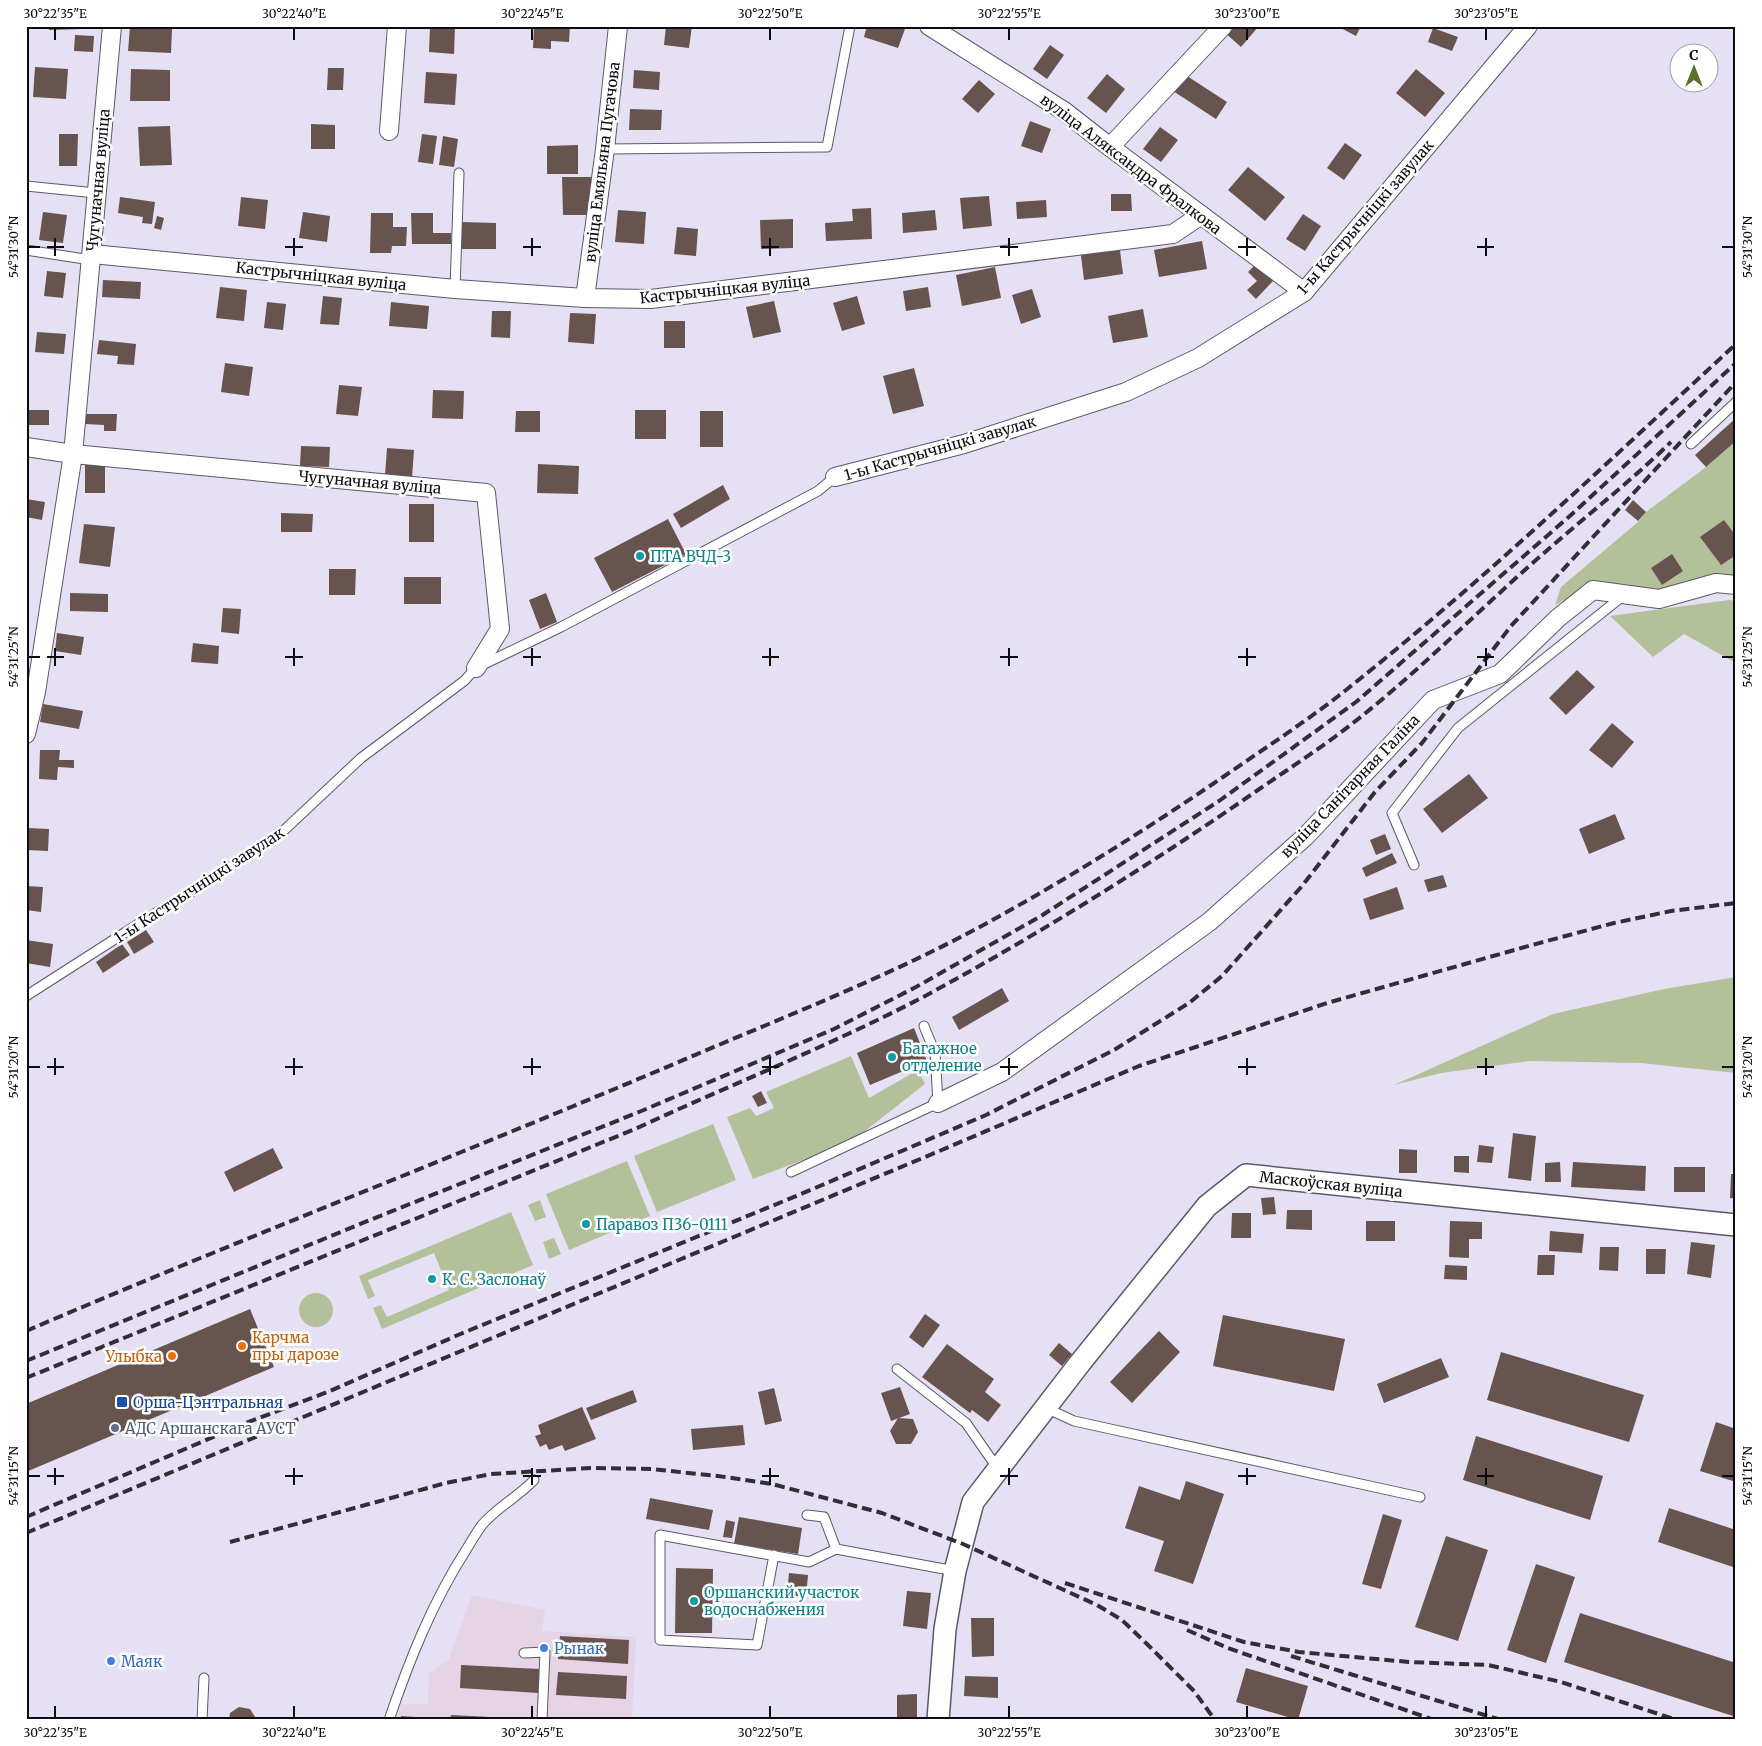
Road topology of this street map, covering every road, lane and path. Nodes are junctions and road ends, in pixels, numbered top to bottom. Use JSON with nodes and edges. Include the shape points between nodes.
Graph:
{"nodes":[{"id":1,"x":112,"y":26,"type":"edge"},
{"id":2,"x":397,"y":26,"type":"edge"},
{"id":3,"x":618,"y":26,"type":"edge"},
{"id":4,"x":850,"y":26,"type":"edge"},
{"id":5,"x":929,"y":26,"type":"edge"},
{"id":6,"x":1223,"y":26,"type":"edge"},
{"id":7,"x":1528,"y":26,"type":"edge"},
{"id":8,"x":389,"y":131,"type":"dead end"},
{"id":9,"x":1110,"y":147,"type":"junction"},
{"id":10,"x":605,"y":149,"type":"junction"},
{"id":11,"x":459,"y":173,"type":"dead end"},
{"id":12,"x":26,"y":186,"type":"edge"},
{"id":13,"x":96,"y":192,"type":"junction"},
{"id":14,"x":1201,"y":215,"type":"junction"},
{"id":15,"x":26,"y":250,"type":"edge"},
{"id":16,"x":91,"y":257,"type":"junction"},
{"id":17,"x":456,"y":289,"type":"junction"},
{"id":18,"x":1304,"y":292,"type":"junction"},
{"id":19,"x":585,"y":298,"type":"junction"},
{"id":20,"x":1736,"y":402,"type":"edge"},
{"id":21,"x":1691,"y":444,"type":"dead end"},
{"id":22,"x":26,"y":447,"type":"edge"},
{"id":23,"x":73,"y":454,"type":"junction"},
{"id":24,"x":835,"y":477,"type":"joint"},
{"id":25,"x":1736,"y":585,"type":"edge"},
{"id":26,"x":1624,"y":595,"type":"junction"},
{"id":27,"x":476,"y":668,"type":"junction"},
{"id":28,"x":31,"y":691,"type":"edge"},
{"id":29,"x":26,"y":734,"type":"edge"},
{"id":30,"x":1414,"y":865,"type":"dead end"},
{"id":31,"x":26,"y":996,"type":"edge"},
{"id":32,"x":924,"y":1026,"type":"dead end"},
{"id":33,"x":938,"y":1103,"type":"junction"},
{"id":34,"x":791,"y":1172,"type":"dead end"},
{"id":35,"x":1736,"y":1225,"type":"edge"},
{"id":36,"x":897,"y":1368,"type":"dead end"},
{"id":37,"x":1045,"y":1408,"type":"junction"},
{"id":38,"x":998,"y":1469,"type":"junction"},
{"id":39,"x":534,"y":1480,"type":"dead end"},
{"id":40,"x":1420,"y":1497,"type":"dead end"},
{"id":41,"x":807,"y":1515,"type":"dead end"},
{"id":42,"x":836,"y":1548,"type":"junction"},
{"id":43,"x":774,"y":1555,"type":"junction"},
{"id":44,"x":955,"y":1571,"type":"junction"},
{"id":45,"x":524,"y":1653,"type":"dead end"},
{"id":46,"x":204,"y":1678,"type":"dead end"},
{"id":47,"x":202,"y":1720,"type":"edge"},
{"id":48,"x":389,"y":1720,"type":"edge"},
{"id":49,"x":542,"y":1720,"type":"edge"},
{"id":50,"x":938,"y":1720,"type":"edge"}],
"edges":[{"from":1,"to":13,"type":"street","name":"Чугуначная вуліца"},
{"from":2,"to":8,"type":"street"},
{"from":3,"to":10,"type":"street","name":"вуліца Емяльяна Пугачова"},
{"from":4,"to":10,"type":"lane","via":[[827,147]]},
{"from":5,"to":9,"type":"street","name":"вуліца Аляксандра Фралкова","via":[[1064,110]]},
{"from":6,"to":9,"type":"street"},
{"from":7,"to":18,"type":"street","name":"1-ы Кастрычніцкі завулак"},
{"from":9,"to":14,"type":"street","name":"вуліца Аляксандра Фралкова"},
{"from":10,"to":19,"type":"street","name":"вуліца Емяльяна Пугачова"},
{"from":11,"to":17,"type":"lane"},
{"from":12,"to":13,"type":"lane"},
{"from":13,"to":16,"type":"street","name":"Чугуначная вуліца"},
{"from":14,"to":18,"type":"street","name":"вуліца Аляксандра Фралкова"},
{"from":14,"to":19,"type":"street","name":"Кастрычніцкая вуліца","via":[[1173,234],[651,299]]},
{"from":15,"to":16,"type":"lane"},
{"from":16,"to":17,"type":"street","name":"Кастрычніцкая вуліца"},
{"from":16,"to":23,"type":"street","name":"Чугуначная вуліца"},
{"from":17,"to":19,"type":"street","name":"Кастрычніцкая вуліца"},
{"from":18,"to":24,"type":"street","name":"1-ы Кастрычніцкі завулак","via":[[1198,358],[1126,392],[964,444]]},
{"from":20,"to":21,"type":"lane"},
{"from":22,"to":23,"type":"street"},
{"from":23,"to":27,"type":"street","name":"Чугуначная вуліца","via":[[486,494],[500,629]]},
{"from":23,"to":28,"type":"street","name":"Чугуначная вуліца"},
{"from":24,"to":27,"type":"lane","name":"1-ы Кастрычніцкі завулак","via":[[818,491]]},
{"from":25,"to":26,"type":"street","name":"вуліца Санітарная Галіна","via":[[1716,583],[1658,599]]},
{"from":26,"to":30,"type":"lane","via":[[1458,728],[1392,813]]},
{"from":26,"to":33,"type":"street","name":"вуліца Санітарная Галіна","via":[[1593,590],[1558,618],[1500,674],[1433,700],[1306,836],[1209,922],[1002,1072]]},
{"from":27,"to":31,"type":"lane","name":"1-ы Кастрычніцкі завулак","via":[[464,681],[361,758],[279,835]]},
{"from":28,"to":29,"type":"street","name":"Чугуначная вуліца"},
{"from":32,"to":33,"type":"lane","via":[[936,1053]]},
{"from":33,"to":34,"type":"lane"},
{"from":35,"to":37,"type":"street","name":"Маскоўская вуліца","via":[[1246,1175],[1207,1206]]},
{"from":36,"to":38,"type":"lane","via":[[966,1423]]},
{"from":37,"to":38,"type":"street","name":"Маскоўская вуліца"},
{"from":37,"to":40,"type":"lane","via":[[1074,1421]]},
{"from":38,"to":44,"type":"street","name":"Маскоўская вуліца","via":[[973,1502]]},
{"from":39,"to":48,"type":"lane","via":[[483,1524],[452,1571],[405,1672]]},
{"from":41,"to":42,"type":"lane","via":[[824,1517]]},
{"from":42,"to":43,"type":"lane","via":[[809,1562]]},
{"from":42,"to":44,"type":"lane"},
{"from":43,"to":43,"type":"lane","via":[[660,1535],[660,1640],[757,1645]]},
{"from":44,"to":50,"type":"street","name":"Маскоўская вуліца","via":[[945,1629]]},
{"from":45,"to":49,"type":"lane","via":[[545,1652]]},
{"from":46,"to":47,"type":"lane"}]}
